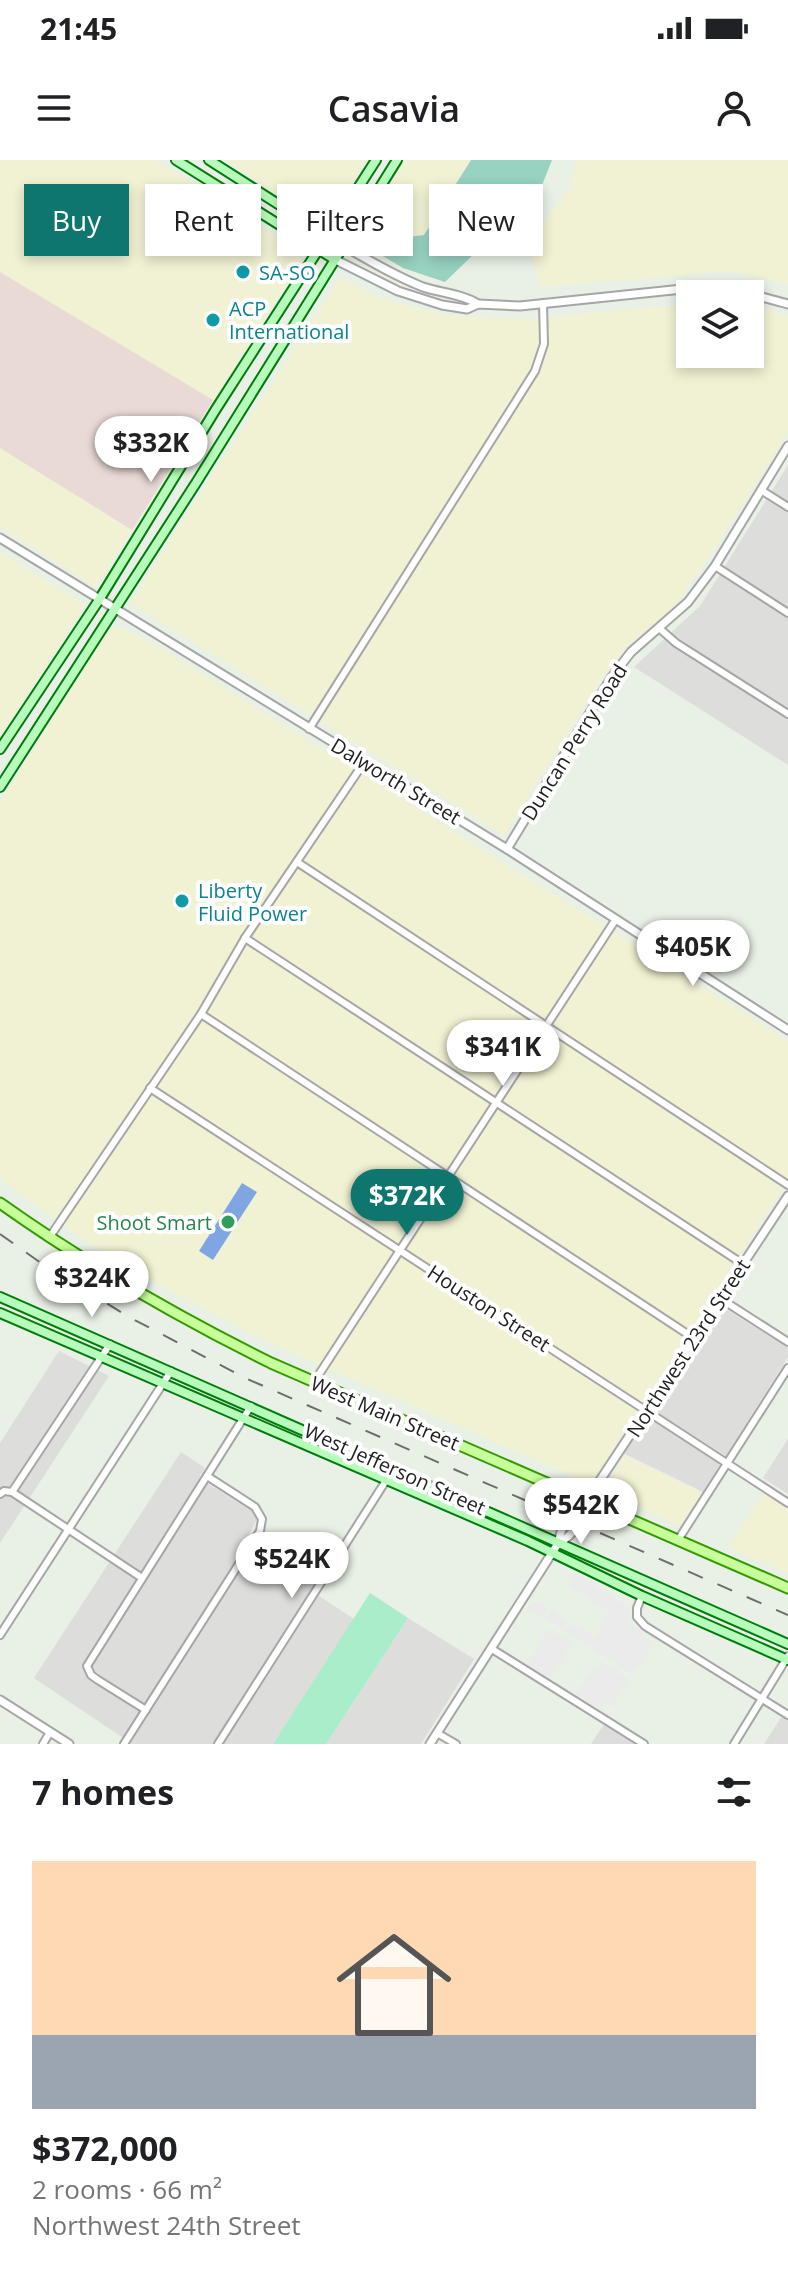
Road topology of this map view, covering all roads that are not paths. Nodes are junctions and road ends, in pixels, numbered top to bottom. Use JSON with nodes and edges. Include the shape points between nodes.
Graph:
{"nodes":[{"id":1,"x":209,"y":160,"type":"edge"},
{"id":2,"x":376,"y":160,"type":"edge"},
{"id":3,"x":397,"y":160,"type":"edge"},
{"id":4,"x":182,"y":162,"type":"edge"},
{"id":5,"x":361,"y":184,"type":"edge"},
{"id":6,"x":382,"y":184,"type":"edge"},
{"id":7,"x":277,"y":203,"type":"edge"},
{"id":8,"x":277,"y":222,"type":"edge"},
{"id":9,"x":315,"y":256,"type":"edge"},
{"id":10,"x":330,"y":256,"type":"edge"},
{"id":11,"x":336,"y":256,"type":"edge"},
{"id":12,"x":361,"y":256,"type":"edge"},
{"id":13,"x":334,"y":259,"type":"junction"},
{"id":14,"x":543,"y":303,"type":"junction"},
{"id":15,"x":478,"y":304,"type":"junction"},
{"id":16,"x":788,"y":304,"type":"edge"},
{"id":17,"x":788,"y":446,"type":"edge"},
{"id":18,"x":761,"y":490,"type":"junction"},
{"id":19,"x":788,"y":507,"type":"edge"},
{"id":20,"x":0,"y":538,"type":"edge"},
{"id":21,"x":715,"y":566,"type":"junction"},
{"id":22,"x":99,"y":600,"type":"junction"},
{"id":23,"x":114,"y":609,"type":"junction"},
{"id":24,"x":788,"y":613,"type":"edge"},
{"id":25,"x":659,"y":628,"type":"junction"},
{"id":26,"x":788,"y":714,"type":"edge"},
{"id":27,"x":309,"y":729,"type":"junction"},
{"id":28,"x":0,"y":749,"type":"edge"},
{"id":29,"x":365,"y":761,"type":"junction"},
{"id":30,"x":0,"y":787,"type":"edge"},
{"id":31,"x":507,"y":849,"type":"junction"},
{"id":32,"x":297,"y":862,"type":"junction"},
{"id":33,"x":616,"y":919,"type":"junction"},
{"id":34,"x":245,"y":938,"type":"junction"},
{"id":35,"x":201,"y":1014,"type":"junction"},
{"id":36,"x":546,"y":1026,"type":"junction"},
{"id":37,"x":788,"y":1030,"type":"edge"},
{"id":38,"x":150,"y":1088,"type":"junction"},
{"id":39,"x":496,"y":1102,"type":"junction"},
{"id":40,"x":448,"y":1177,"type":"junction"},
{"id":41,"x":788,"y":1185,"type":"edge"},
{"id":42,"x":788,"y":1196,"type":"edge"},
{"id":43,"x":0,"y":1203,"type":"edge"},
{"id":44,"x":49,"y":1238,"type":"junction"},
{"id":45,"x":400,"y":1251,"type":"junction"},
{"id":46,"x":743,"y":1264,"type":"junction"},
{"id":47,"x":0,"y":1297,"type":"edge"},
{"id":48,"x":721,"y":1299,"type":"junction"},
{"id":49,"x":11,"y":1302,"type":"junction"},
{"id":50,"x":3,"y":1314,"type":"edge"},
{"id":51,"x":82,"y":1332,"type":"junction"},
{"id":52,"x":695,"y":1339,"type":"junction"},
{"id":53,"x":788,"y":1342,"type":"edge"},
{"id":54,"x":110,"y":1344,"type":"junction"},
{"id":55,"x":75,"y":1346,"type":"junction"},
{"id":56,"x":102,"y":1357,"type":"junction"},
{"id":57,"x":788,"y":1368,"type":"edge"},
{"id":58,"x":171,"y":1371,"type":"junction"},
{"id":59,"x":164,"y":1382,"type":"junction"},
{"id":60,"x":314,"y":1382,"type":"junction"},
{"id":61,"x":251,"y":1406,"type":"junction"},
{"id":62,"x":648,"y":1412,"type":"junction"},
{"id":63,"x":245,"y":1417,"type":"junction"},
{"id":64,"x":727,"y":1464,"type":"junction"},
{"id":65,"x":391,"y":1468,"type":"junction"},
{"id":66,"x":207,"y":1476,"type":"junction"},
{"id":67,"x":387,"y":1479,"type":"junction"},
{"id":68,"x":12,"y":1492,"type":"junction"},
{"id":69,"x":0,"y":1494,"type":"edge"},
{"id":70,"x":587,"y":1500,"type":"junction"},
{"id":71,"x":471,"y":1503,"type":"junction"},
{"id":72,"x":788,"y":1503,"type":"edge"},
{"id":73,"x":467,"y":1515,"type":"junction"},
{"id":74,"x":69,"y":1531,"type":"junction"},
{"id":75,"x":678,"y":1540,"type":"junction"},
{"id":76,"x":559,"y":1542,"type":"junction"},
{"id":77,"x":552,"y":1553,"type":"junction"},
{"id":78,"x":142,"y":1578,"type":"junction"},
{"id":79,"x":788,"y":1588,"type":"edge"},
{"id":80,"x":642,"y":1596,"type":"junction"},
{"id":81,"x":0,"y":1635,"type":"edge"},
{"id":82,"x":788,"y":1644,"type":"edge"},
{"id":83,"x":492,"y":1649,"type":"junction"},
{"id":84,"x":788,"y":1658,"type":"edge"},
{"id":85,"x":762,"y":1699,"type":"junction"},
{"id":86,"x":1,"y":1704,"type":"edge"},
{"id":87,"x":146,"y":1710,"type":"junction"},
{"id":88,"x":788,"y":1715,"type":"edge"},
{"id":89,"x":50,"y":1732,"type":"junction"},
{"id":90,"x":437,"y":1733,"type":"junction"},
{"id":91,"x":43,"y":1744,"type":"edge"},
{"id":92,"x":69,"y":1744,"type":"edge"},
{"id":93,"x":124,"y":1744,"type":"edge"},
{"id":94,"x":218,"y":1744,"type":"edge"},
{"id":95,"x":430,"y":1744,"type":"edge"},
{"id":96,"x":456,"y":1744,"type":"edge"},
{"id":97,"x":644,"y":1744,"type":"edge"},
{"id":98,"x":734,"y":1744,"type":"edge"}],
"edges":[{"from":1,"to":7,"type":"main road"},
{"from":2,"to":5,"type":"main road"},
{"from":3,"to":6,"type":"main road"},
{"from":4,"to":8,"type":"main road"},
{"from":9,"to":22,"type":"main road"},
{"from":10,"to":13,"type":"main road"},
{"from":11,"to":13,"type":"main road"},
{"from":12,"to":15,"type":"street","via":[[387,272]]},
{"from":13,"to":15,"type":"street","via":[[421,299],[467,309]]},
{"from":13,"to":23,"type":"main road"},
{"from":14,"to":15,"type":"street"},
{"from":14,"to":16,"type":"street","via":[[715,288]]},
{"from":14,"to":27,"type":"street","via":[[544,344],[535,371]]},
{"from":17,"to":18,"type":"street","name":"Duncan Perry Road"},
{"from":18,"to":19,"type":"street"},
{"from":18,"to":21,"type":"street","name":"Duncan Perry Road"},
{"from":20,"to":22,"type":"street","name":"Dalworth Street"},
{"from":21,"to":24,"type":"street"},
{"from":21,"to":25,"type":"street","name":"Duncan Perry Road","via":[[688,602]]},
{"from":22,"to":23,"type":"street","name":"Dalworth Street"},
{"from":22,"to":28,"type":"main road"},
{"from":23,"to":27,"type":"street","name":"Dalworth Street"},
{"from":23,"to":30,"type":"main road"},
{"from":25,"to":26,"type":"street"},
{"from":25,"to":31,"type":"street","name":"Duncan Perry Road","via":[[611,678]]},
{"from":27,"to":29,"type":"street","name":"Dalworth Street"},
{"from":29,"to":31,"type":"street","name":"Dalworth Street"},
{"from":29,"to":32,"type":"street"},
{"from":31,"to":33,"type":"street","name":"Dalworth Street"},
{"from":32,"to":34,"type":"street"},
{"from":32,"to":36,"type":"street"},
{"from":33,"to":36,"type":"street"},
{"from":33,"to":37,"type":"street","name":"Dalworth Street"},
{"from":34,"to":35,"type":"street"},
{"from":34,"to":39,"type":"street"},
{"from":35,"to":38,"type":"street"},
{"from":35,"to":40,"type":"street"},
{"from":36,"to":39,"type":"street"},
{"from":36,"to":41,"type":"street"},
{"from":38,"to":44,"type":"street"},
{"from":38,"to":45,"type":"street","name":"Houston Street"},
{"from":39,"to":40,"type":"street"},
{"from":39,"to":46,"type":"street"},
{"from":40,"to":45,"type":"street"},
{"from":40,"to":52,"type":"street"},
{"from":42,"to":46,"type":"street","name":"Northwest 23rd Street"},
{"from":43,"to":44,"type":"main road","name":"West Main Street"},
{"from":44,"to":60,"type":"main road","name":"West Main Street","via":[[210,1333]]},
{"from":45,"to":60,"type":"street"},
{"from":45,"to":62,"type":"street","name":"Houston Street"},
{"from":46,"to":48,"type":"street","name":"Northwest 23rd Street"},
{"from":47,"to":49,"type":"main road","name":"West Jefferson Street"},
{"from":48,"to":52,"type":"street","name":"Northwest 23rd Street"},
{"from":48,"to":53,"type":"street"},
{"from":49,"to":50,"type":"main road"},
{"from":49,"to":51,"type":"main road","name":"West Jefferson Street"},
{"from":50,"to":55,"type":"main road","name":"West Jefferson Street"},
{"from":51,"to":54,"type":"main road","name":"West Jefferson Street"},
{"from":51,"to":55,"type":"main road"},
{"from":52,"to":62,"type":"street","name":"Northwest 23rd Street"},
{"from":54,"to":56,"type":"street"},
{"from":54,"to":58,"type":"main road","name":"West Jefferson Street"},
{"from":55,"to":56,"type":"main road","name":"West Jefferson Street"},
{"from":56,"to":59,"type":"main road","name":"West Jefferson Street"},
{"from":56,"to":68,"type":"street"},
{"from":57,"to":64,"type":"street"},
{"from":58,"to":59,"type":"street"},
{"from":58,"to":61,"type":"main road","name":"West Jefferson Street"},
{"from":59,"to":63,"type":"main road","name":"West Jefferson Street"},
{"from":59,"to":74,"type":"street"},
{"from":60,"to":70,"type":"main road","name":"West Main Street"},
{"from":61,"to":63,"type":"street"},
{"from":61,"to":65,"type":"main road","name":"West Jefferson Street"},
{"from":62,"to":64,"type":"street","name":"Houston Street"},
{"from":62,"to":70,"type":"street","name":"Northwest 23rd Street"},
{"from":63,"to":66,"type":"street"},
{"from":63,"to":67,"type":"main road","name":"West Jefferson Street"},
{"from":64,"to":72,"type":"street","name":"Houston Street"},
{"from":64,"to":75,"type":"street"},
{"from":65,"to":67,"type":"street"},
{"from":65,"to":71,"type":"main road","name":"West Jefferson Street"},
{"from":66,"to":78,"type":"street"},
{"from":66,"to":87,"type":"street","via":[[255,1507],[262,1524]]},
{"from":67,"to":73,"type":"main road","name":"West Jefferson Street"},
{"from":67,"to":94,"type":"street"},
{"from":68,"to":69,"type":"street"},
{"from":68,"to":74,"type":"street"},
{"from":70,"to":75,"type":"main road","name":"West Main Street"},
{"from":70,"to":76,"type":"street","name":"Northwest 23rd Street","via":[[576,1508]]},
{"from":71,"to":73,"type":"main road"},
{"from":71,"to":76,"type":"main road","name":"West Jefferson Street"},
{"from":73,"to":77,"type":"main road","name":"West Jefferson Street"},
{"from":74,"to":78,"type":"street"},
{"from":74,"to":81,"type":"street"},
{"from":75,"to":79,"type":"main road","name":"West Main Street"},
{"from":76,"to":77,"type":"street","name":"Northwest 23rd Street"},
{"from":76,"to":82,"type":"main road","name":"West Jefferson Street"},
{"from":77,"to":80,"type":"main road","name":"West Jefferson Street"},
{"from":77,"to":83,"type":"street","name":"Northwest 23rd Street"},
{"from":78,"to":87,"type":"street","via":[[87,1666],[91,1675]]},
{"from":80,"to":84,"type":"main road","name":"West Jefferson Street"},
{"from":80,"to":85,"type":"street","via":[[637,1617],[645,1626]]},
{"from":83,"to":90,"type":"street","name":"Northwest 23rd Street"},
{"from":83,"to":97,"type":"street"},
{"from":84,"to":85,"type":"street"},
{"from":85,"to":88,"type":"street"},
{"from":85,"to":98,"type":"street"},
{"from":86,"to":89,"type":"street"},
{"from":87,"to":93,"type":"street"},
{"from":89,"to":91,"type":"street"},
{"from":89,"to":92,"type":"street"},
{"from":90,"to":95,"type":"street","name":"Northwest 23rd Street"},
{"from":90,"to":96,"type":"street"}]}
